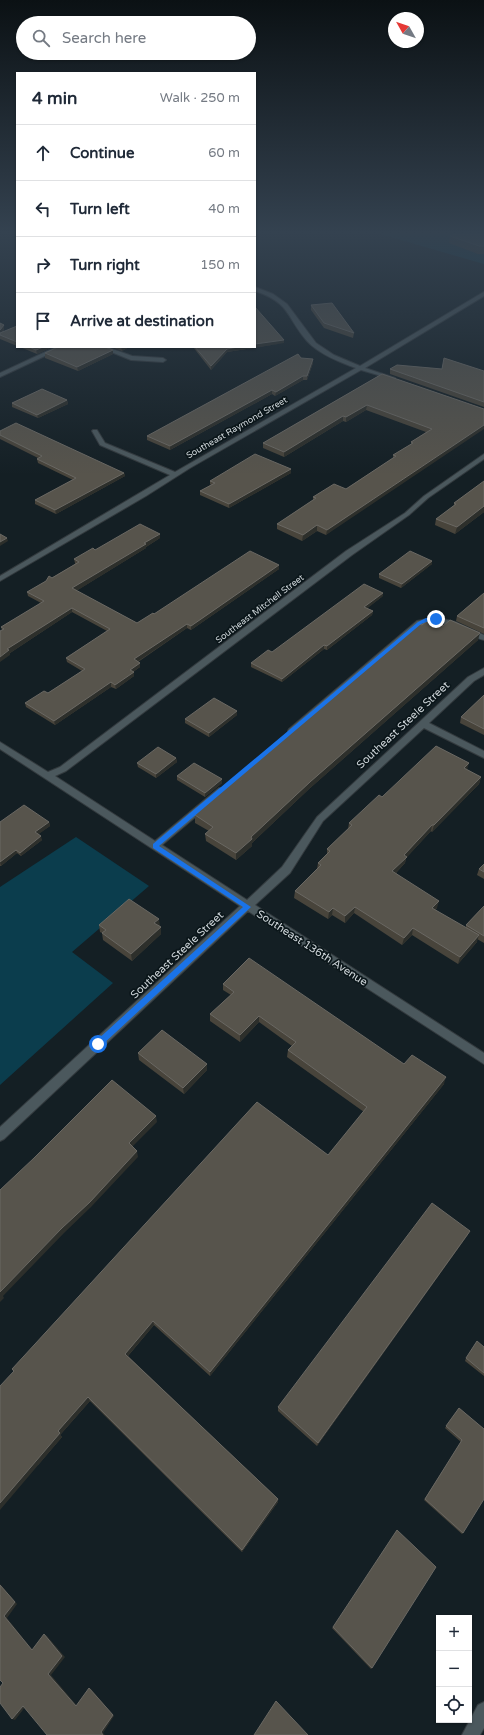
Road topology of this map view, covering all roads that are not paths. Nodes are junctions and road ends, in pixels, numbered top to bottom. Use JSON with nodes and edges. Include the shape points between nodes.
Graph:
{"nodes":[{"id":1,"x":290,"y":313,"type":"edge"},
{"id":2,"x":451,"y":313,"type":"edge"},
{"id":3,"x":59,"y":348,"type":"edge"},
{"id":4,"x":105,"y":348,"type":"edge"},
{"id":5,"x":163,"y":360,"type":"dead end"},
{"id":6,"x":360,"y":367,"type":"junction"},
{"id":7,"x":0,"y":375,"type":"edge"},
{"id":8,"x":398,"y":381,"type":"edge"},
{"id":9,"x":94,"y":431,"type":"dead end"},
{"id":10,"x":484,"y":456,"type":"edge"},
{"id":11,"x":175,"y":475,"type":"junction"},
{"id":12,"x":0,"y":579,"type":"edge"},
{"id":13,"x":484,"y":638,"type":"edge"},
{"id":14,"x":484,"y":671,"type":"edge"},
{"id":15,"x":423,"y":724,"type":"junction"},
{"id":16,"x":287,"y":735,"type":"edge"},
{"id":17,"x":0,"y":745,"type":"edge"},
{"id":18,"x":484,"y":755,"type":"edge"},
{"id":19,"x":47,"y":776,"type":"junction"},
{"id":20,"x":227,"y":786,"type":"edge"},
{"id":21,"x":155,"y":846,"type":"junction"},
{"id":22,"x":247,"y":907,"type":"junction"},
{"id":23,"x":484,"y":1059,"type":"edge"},
{"id":24,"x":0,"y":1135,"type":"edge"},
{"id":25,"x":484,"y":1711,"type":"edge"},
{"id":26,"x":471,"y":1735,"type":"edge"}],
"edges":[{"from":1,"to":6,"type":"street","via":[[303,332],[326,353]]},
{"from":2,"to":6,"type":"street","name":"Southeast Raymond Street"},
{"from":3,"to":7,"type":"street"},
{"from":4,"to":5,"type":"street","via":[[130,358]]},
{"from":6,"to":8,"type":"street"},
{"from":6,"to":11,"type":"street","name":"Southeast Raymond Street"},
{"from":9,"to":11,"type":"street","via":[[102,444]]},
{"from":10,"to":19,"type":"street","name":"Southeast Mitchell Street","via":[[426,497],[401,519],[349,553],[63,769]]},
{"from":11,"to":12,"type":"street","name":"Southeast Raymond Street"},
{"from":13,"to":16,"type":"street","via":[[446,621],[428,619]]},
{"from":14,"to":15,"type":"street","name":"Southeast Steele Street","via":[[471,679]]},
{"from":15,"to":18,"type":"street"},
{"from":15,"to":22,"type":"street","name":"Southeast Steele Street","via":[[320,819],[308,833],[286,870]]},
{"from":17,"to":19,"type":"street","name":"Southeast 136th Avenue"},
{"from":19,"to":21,"type":"street","name":"Southeast 136th Avenue"},
{"from":20,"to":21,"type":"street"},
{"from":21,"to":22,"type":"street","name":"Southeast 136th Avenue"},
{"from":22,"to":23,"type":"street","name":"Southeast 136th Avenue"},
{"from":22,"to":24,"type":"street","name":"Southeast Steele Street"},
{"from":25,"to":26,"type":"street"}]}
